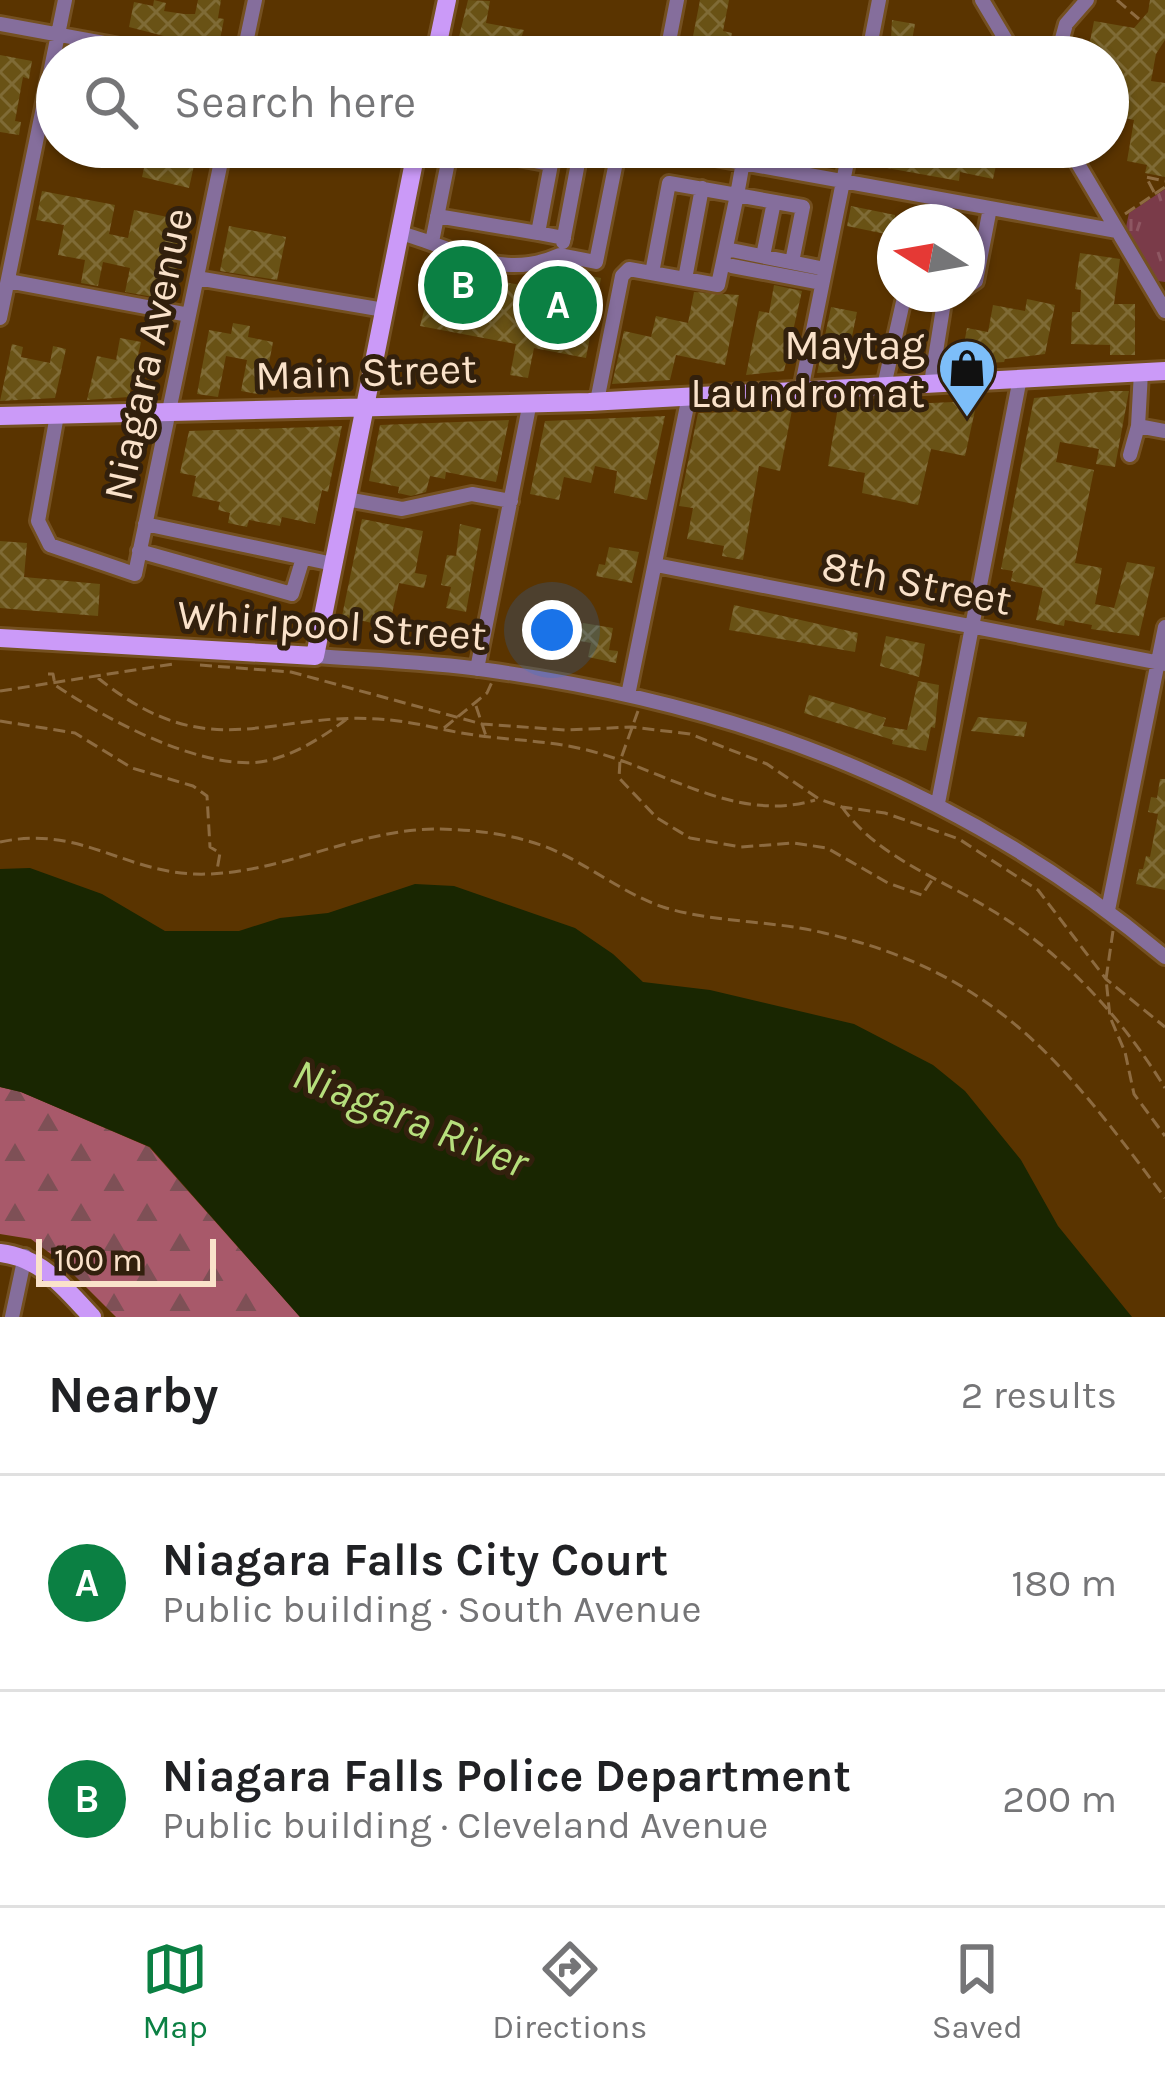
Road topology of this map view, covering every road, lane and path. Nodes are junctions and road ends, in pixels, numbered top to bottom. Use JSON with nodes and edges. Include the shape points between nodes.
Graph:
{"nodes":[{"id":1,"x":65,"y":0,"type":"edge"},
{"id":2,"x":255,"y":0,"type":"edge"},
{"id":3,"x":446,"y":0,"type":"edge"},
{"id":4,"x":677,"y":0,"type":"edge"},
{"id":5,"x":879,"y":0,"type":"edge"},
{"id":6,"x":982,"y":0,"type":"edge"},
{"id":7,"x":1088,"y":0,"type":"edge"},
{"id":8,"x":1117,"y":0,"type":"edge"},
{"id":9,"x":1138,"y":19,"type":"dead end"},
{"id":10,"x":0,"y":24,"type":"edge"},
{"id":11,"x":58,"y":35,"type":"junction"},
{"id":12,"x":64,"y":36,"type":"edge"},
{"id":13,"x":247,"y":36,"type":"edge"},
{"id":14,"x":439,"y":36,"type":"edge"},
{"id":15,"x":670,"y":36,"type":"edge"},
{"id":16,"x":872,"y":36,"type":"edge"},
{"id":17,"x":1003,"y":36,"type":"edge"},
{"id":18,"x":1063,"y":36,"type":"edge"},
{"id":19,"x":36,"y":143,"type":"edge"},
{"id":20,"x":220,"y":168,"type":"edge"},
{"id":21,"x":413,"y":168,"type":"edge"},
{"id":22,"x":447,"y":168,"type":"edge"},
{"id":23,"x":550,"y":168,"type":"edge"},
{"id":24,"x":577,"y":168,"type":"edge"},
{"id":25,"x":615,"y":168,"type":"edge"},
{"id":26,"x":742,"y":168,"type":"edge"},
{"id":27,"x":772,"y":168,"type":"edge"},
{"id":28,"x":846,"y":168,"type":"edge"},
{"id":29,"x":1081,"y":168,"type":"edge"},
{"id":30,"x":843,"y":180,"type":"junction"},
{"id":31,"x":1165,"y":184,"type":"edge"},
{"id":32,"x":702,"y":188,"type":"junction"},
{"id":33,"x":1155,"y":194,"type":"junction"},
{"id":34,"x":736,"y":195,"type":"junction"},
{"id":35,"x":774,"y":202,"type":"junction"},
{"id":36,"x":990,"y":208,"type":"junction"},
{"id":37,"x":437,"y":216,"type":"junction"},
{"id":38,"x":1118,"y":225,"type":"junction"},
{"id":39,"x":400,"y":233,"type":"junction"},
{"id":40,"x":538,"y":233,"type":"junction"},
{"id":41,"x":985,"y":234,"type":"edge"},
{"id":42,"x":564,"y":238,"type":"junction"},
{"id":43,"x":432,"y":242,"type":"junction"},
{"id":44,"x":726,"y":249,"type":"junction"},
{"id":45,"x":560,"y":255,"type":"junction"},
{"id":46,"x":763,"y":256,"type":"junction"},
{"id":47,"x":792,"y":262,"type":"junction"},
{"id":48,"x":732,"y":266,"type":"dead end"},
{"id":49,"x":652,"y":273,"type":"junction"},
{"id":50,"x":824,"y":276,"type":"junction"},
{"id":51,"x":197,"y":278,"type":"junction"},
{"id":52,"x":685,"y":279,"type":"junction"},
{"id":53,"x":8,"y":280,"type":"junction"},
{"id":54,"x":384,"y":310,"type":"junction"},
{"id":55,"x":1165,"y":311,"type":"edge"},
{"id":56,"x":901,"y":312,"type":"edge"},
{"id":57,"x":948,"y":312,"type":"edge"},
{"id":58,"x":189,"y":315,"type":"junction"},
{"id":59,"x":0,"y":318,"type":"edge"},
{"id":60,"x":1165,"y":371,"type":"edge"},
{"id":61,"x":1141,"y":372,"type":"junction"},
{"id":62,"x":1021,"y":379,"type":"junction"},
{"id":63,"x":931,"y":383,"type":"junction"},
{"id":64,"x":884,"y":386,"type":"junction"},
{"id":65,"x":801,"y":390,"type":"junction"},
{"id":66,"x":688,"y":396,"type":"junction"},
{"id":67,"x":598,"y":401,"type":"junction"},
{"id":68,"x":530,"y":402,"type":"junction"},
{"id":69,"x":365,"y":406,"type":"junction"},
{"id":70,"x":169,"y":414,"type":"junction"},
{"id":71,"x":0,"y":416,"type":"edge"},
{"id":72,"x":57,"y":416,"type":"junction"},
{"id":73,"x":1138,"y":426,"type":"junction"},
{"id":74,"x":1165,"y":430,"type":"edge"},
{"id":75,"x":1130,"y":455,"type":"dead end"},
{"id":76,"x":346,"y":499,"type":"junction"},
{"id":77,"x":512,"y":501,"type":"junction"},
{"id":78,"x":145,"y":524,"type":"junction"},
{"id":79,"x":174,"y":533,"type":"junction"},
{"id":80,"x":140,"y":551,"type":"junction"},
{"id":81,"x":303,"y":558,"type":"junction"},
{"id":82,"x":168,"y":560,"type":"junction"},
{"id":83,"x":333,"y":564,"type":"junction"},
{"id":84,"x":656,"y":565,"type":"junction"},
{"id":85,"x":972,"y":626,"type":"junction"},
{"id":86,"x":1165,"y":627,"type":"edge"},
{"id":87,"x":0,"y":638,"type":"edge"},
{"id":88,"x":315,"y":656,"type":"junction"},
{"id":89,"x":179,"y":663,"type":"dead end"},
{"id":90,"x":1161,"y":663,"type":"edge"},
{"id":91,"x":192,"y":664,"type":"dead end"},
{"id":92,"x":477,"y":669,"type":"junction"},
{"id":93,"x":48,"y":674,"type":"dead end"},
{"id":94,"x":96,"y":677,"type":"junction"},
{"id":95,"x":492,"y":680,"type":"dead end"},
{"id":96,"x":55,"y":685,"type":"junction"},
{"id":97,"x":0,"y":691,"type":"edge"},
{"id":98,"x":633,"y":701,"type":"junction"},
{"id":99,"x":476,"y":704,"type":"junction"},
{"id":100,"x":350,"y":717,"type":"junction"},
{"id":101,"x":455,"y":719,"type":"junction"},
{"id":102,"x":0,"y":721,"type":"edge"},
{"id":103,"x":482,"y":724,"type":"junction"},
{"id":104,"x":632,"y":727,"type":"junction"},
{"id":105,"x":443,"y":729,"type":"junction"},
{"id":106,"x":486,"y":736,"type":"junction"},
{"id":107,"x":620,"y":761,"type":"junction"},
{"id":108,"x":819,"y":799,"type":"junction"},
{"id":109,"x":938,"y":803,"type":"junction"},
{"id":110,"x":842,"y":807,"type":"junction"},
{"id":111,"x":900,"y":818,"type":"junction"},
{"id":112,"x":914,"y":822,"type":"junction"},
{"id":113,"x":0,"y":842,"type":"edge"},
{"id":114,"x":216,"y":872,"type":"junction"},
{"id":115,"x":933,"y":878,"type":"junction"},
{"id":116,"x":1111,"y":917,"type":"junction"},
{"id":117,"x":1165,"y":957,"type":"edge"},
{"id":118,"x":1106,"y":979,"type":"junction"},
{"id":119,"x":1110,"y":1017,"type":"junction"},
{"id":120,"x":1165,"y":1027,"type":"edge"},
{"id":121,"x":1165,"y":1088,"type":"edge"},
{"id":122,"x":1165,"y":1136,"type":"edge"},
{"id":123,"x":1165,"y":1198,"type":"edge"},
{"id":124,"x":0,"y":1253,"type":"edge"},
{"id":125,"x":25,"y":1256,"type":"junction"},
{"id":126,"x":11,"y":1317,"type":"edge"},
{"id":127,"x":92,"y":1317,"type":"edge"}],
"edges":[{"from":1,"to":11,"type":"street"},
{"from":2,"to":13,"type":"street"},
{"from":3,"to":14,"type":"main road"},
{"from":4,"to":15,"type":"street"},
{"from":5,"to":16,"type":"street"},
{"from":6,"to":17,"type":"street"},
{"from":7,"to":18,"type":"street"},
{"from":8,"to":9,"type":"path"},
{"from":10,"to":11,"type":"street"},
{"from":11,"to":12,"type":"street"},
{"from":19,"to":53,"type":"street"},
{"from":20,"to":51,"type":"street","name":"Niagara Avenue"},
{"from":21,"to":39,"type":"main road"},
{"from":22,"to":37,"type":"street"},
{"from":23,"to":40,"type":"street"},
{"from":24,"to":42,"type":"street"},
{"from":25,"to":45,"type":"street","via":[[596,262]]},
{"from":26,"to":34,"type":"street"},
{"from":27,"to":30,"type":"street"},
{"from":28,"to":30,"type":"street"},
{"from":29,"to":38,"type":"street"},
{"from":30,"to":36,"type":"street"},
{"from":30,"to":50,"type":"street"},
{"from":31,"to":33,"type":"path"},
{"from":31,"to":33,"type":"path","via":[[1146,177]]},
{"from":32,"to":34,"type":"street"},
{"from":32,"to":49,"type":"street","via":[[669,183]]},
{"from":32,"to":52,"type":"street"},
{"from":33,"to":38,"type":"path"},
{"from":34,"to":35,"type":"street"},
{"from":34,"to":44,"type":"street"},
{"from":35,"to":46,"type":"street"},
{"from":35,"to":47,"type":"street","via":[[803,207]]},
{"from":36,"to":38,"type":"street"},
{"from":36,"to":41,"type":"street"},
{"from":37,"to":40,"type":"street"},
{"from":37,"to":43,"type":"street"},
{"from":38,"to":55,"type":"street"},
{"from":39,"to":43,"type":"street"},
{"from":39,"to":54,"type":"main road"},
{"from":40,"to":42,"type":"street"},
{"from":42,"to":45,"type":"street"},
{"from":43,"to":45,"type":"street","via":[[510,267]]},
{"from":44,"to":46,"type":"street"},
{"from":44,"to":52,"type":"street","via":[[718,285]]},
{"from":46,"to":47,"type":"street"},
{"from":47,"to":50,"type":"street"},
{"from":48,"to":50,"type":"street"},
{"from":49,"to":52,"type":"street"},
{"from":49,"to":67,"type":"street","via":[[629,269],[622,276]]},
{"from":50,"to":65,"type":"street"},
{"from":51,"to":54,"type":"street"},
{"from":51,"to":58,"type":"street","name":"Niagara Avenue"},
{"from":53,"to":58,"type":"street"},
{"from":53,"to":59,"type":"street"},
{"from":54,"to":69,"type":"main road"},
{"from":56,"to":64,"type":"street"},
{"from":57,"to":63,"type":"street"},
{"from":58,"to":70,"type":"street","name":"Niagara Avenue"},
{"from":60,"to":61,"type":"main road","name":"Main Street"},
{"from":61,"to":62,"type":"main road","name":"Main Street"},
{"from":61,"to":73,"type":"street"},
{"from":62,"to":63,"type":"main road","name":"Main Street"},
{"from":62,"to":85,"type":"street"},
{"from":63,"to":64,"type":"main road","name":"Main Street"},
{"from":64,"to":65,"type":"main road","name":"Main Street"},
{"from":65,"to":66,"type":"main road","name":"Main Street"},
{"from":66,"to":67,"type":"main road","name":"Main Street"},
{"from":66,"to":84,"type":"street"},
{"from":67,"to":68,"type":"main road","name":"Main Street"},
{"from":68,"to":69,"type":"main road","name":"Main Street"},
{"from":68,"to":77,"type":"street"},
{"from":69,"to":70,"type":"main road","name":"Main Street"},
{"from":69,"to":76,"type":"main road"},
{"from":70,"to":72,"type":"main road","name":"Main Street"},
{"from":70,"to":78,"type":"street","name":"Niagara Avenue"},
{"from":71,"to":72,"type":"main road","name":"Main Street"},
{"from":72,"to":80,"type":"street","name":"Niagara Avenue","via":[[42,533],[50,545],[135,574]]},
{"from":73,"to":74,"type":"street"},
{"from":73,"to":75,"type":"street"},
{"from":76,"to":77,"type":"street","via":[[402,509],[472,494]]},
{"from":76,"to":83,"type":"main road"},
{"from":77,"to":92,"type":"street"},
{"from":78,"to":79,"type":"street"},
{"from":78,"to":80,"type":"street","name":"Niagara Avenue"},
{"from":79,"to":81,"type":"street"},
{"from":79,"to":82,"type":"street"},
{"from":80,"to":82,"type":"street"},
{"from":81,"to":82,"type":"street","via":[[292,594]]},
{"from":81,"to":83,"type":"street"},
{"from":83,"to":88,"type":"main road"},
{"from":84,"to":85,"type":"street","name":"8th Street"},
{"from":84,"to":98,"type":"street"},
{"from":85,"to":90,"type":"street","name":"8th Street"},
{"from":85,"to":109,"type":"street"},
{"from":86,"to":90,"type":"street"},
{"from":87,"to":88,"type":"main road","name":"Whirlpool Street"},
{"from":88,"to":92,"type":"street","name":"Whirlpool Street"},
{"from":89,"to":94,"type":"path"},
{"from":90,"to":116,"type":"street"},
{"from":91,"to":101,"type":"path","via":[[291,672]]},
{"from":92,"to":98,"type":"street","name":"Whirlpool Street"},
{"from":93,"to":96,"type":"path"},
{"from":94,"to":96,"type":"path"},
{"from":94,"to":100,"type":"path","via":[[154,716],[215,732]]},
{"from":95,"to":99,"type":"path"},
{"from":96,"to":97,"type":"path"},
{"from":96,"to":100,"type":"path","via":[[175,749],[236,761],[270,761]]},
{"from":98,"to":104,"type":"path"},
{"from":98,"to":109,"type":"street","name":"Whirlpool Street","via":[[794,741]]},
{"from":99,"to":101,"type":"path"},
{"from":99,"to":103,"type":"path"},
{"from":100,"to":105,"type":"path"},
{"from":101,"to":103,"type":"path"},
{"from":101,"to":105,"type":"path"},
{"from":102,"to":114,"type":"path","via":[[75,733],[132,768],[193,786],[207,796],[210,848],[220,853]]},
{"from":103,"to":104,"type":"path"},
{"from":103,"to":106,"type":"path"},
{"from":104,"to":107,"type":"path"},
{"from":104,"to":108,"type":"path","via":[[740,751]]},
{"from":105,"to":106,"type":"path"},
{"from":106,"to":107,"type":"path"},
{"from":107,"to":108,"type":"path","via":[[758,808]]},
{"from":107,"to":115,"type":"path","via":[[624,786],[689,838],[827,848],[922,895]]},
{"from":108,"to":110,"type":"path"},
{"from":109,"to":116,"type":"street","name":"Whirlpool Street","via":[[1048,867]]},
{"from":110,"to":111,"type":"path"},
{"from":110,"to":115,"type":"path"},
{"from":111,"to":112,"type":"path"},
{"from":111,"to":112,"type":"path","via":[[912,809]]},
{"from":112,"to":118,"type":"path","via":[[959,839],[1038,890]]},
{"from":113,"to":114,"type":"path","via":[[65,839],[169,871]]},
{"from":114,"to":123,"type":"path","via":[[403,832],[478,831],[558,852],[663,907],[828,933],[890,953],[1018,1024]]},
{"from":115,"to":119,"type":"path","via":[[1071,968]]},
{"from":116,"to":117,"type":"street","name":"Whirlpool Street"},
{"from":116,"to":118,"type":"path"},
{"from":118,"to":119,"type":"path"},
{"from":118,"to":120,"type":"path"},
{"from":119,"to":121,"type":"path"},
{"from":119,"to":122,"type":"path","via":[[1135,1094]]},
{"from":124,"to":125,"type":"main road"},
{"from":125,"to":126,"type":"street"},
{"from":125,"to":127,"type":"main road"}]}
